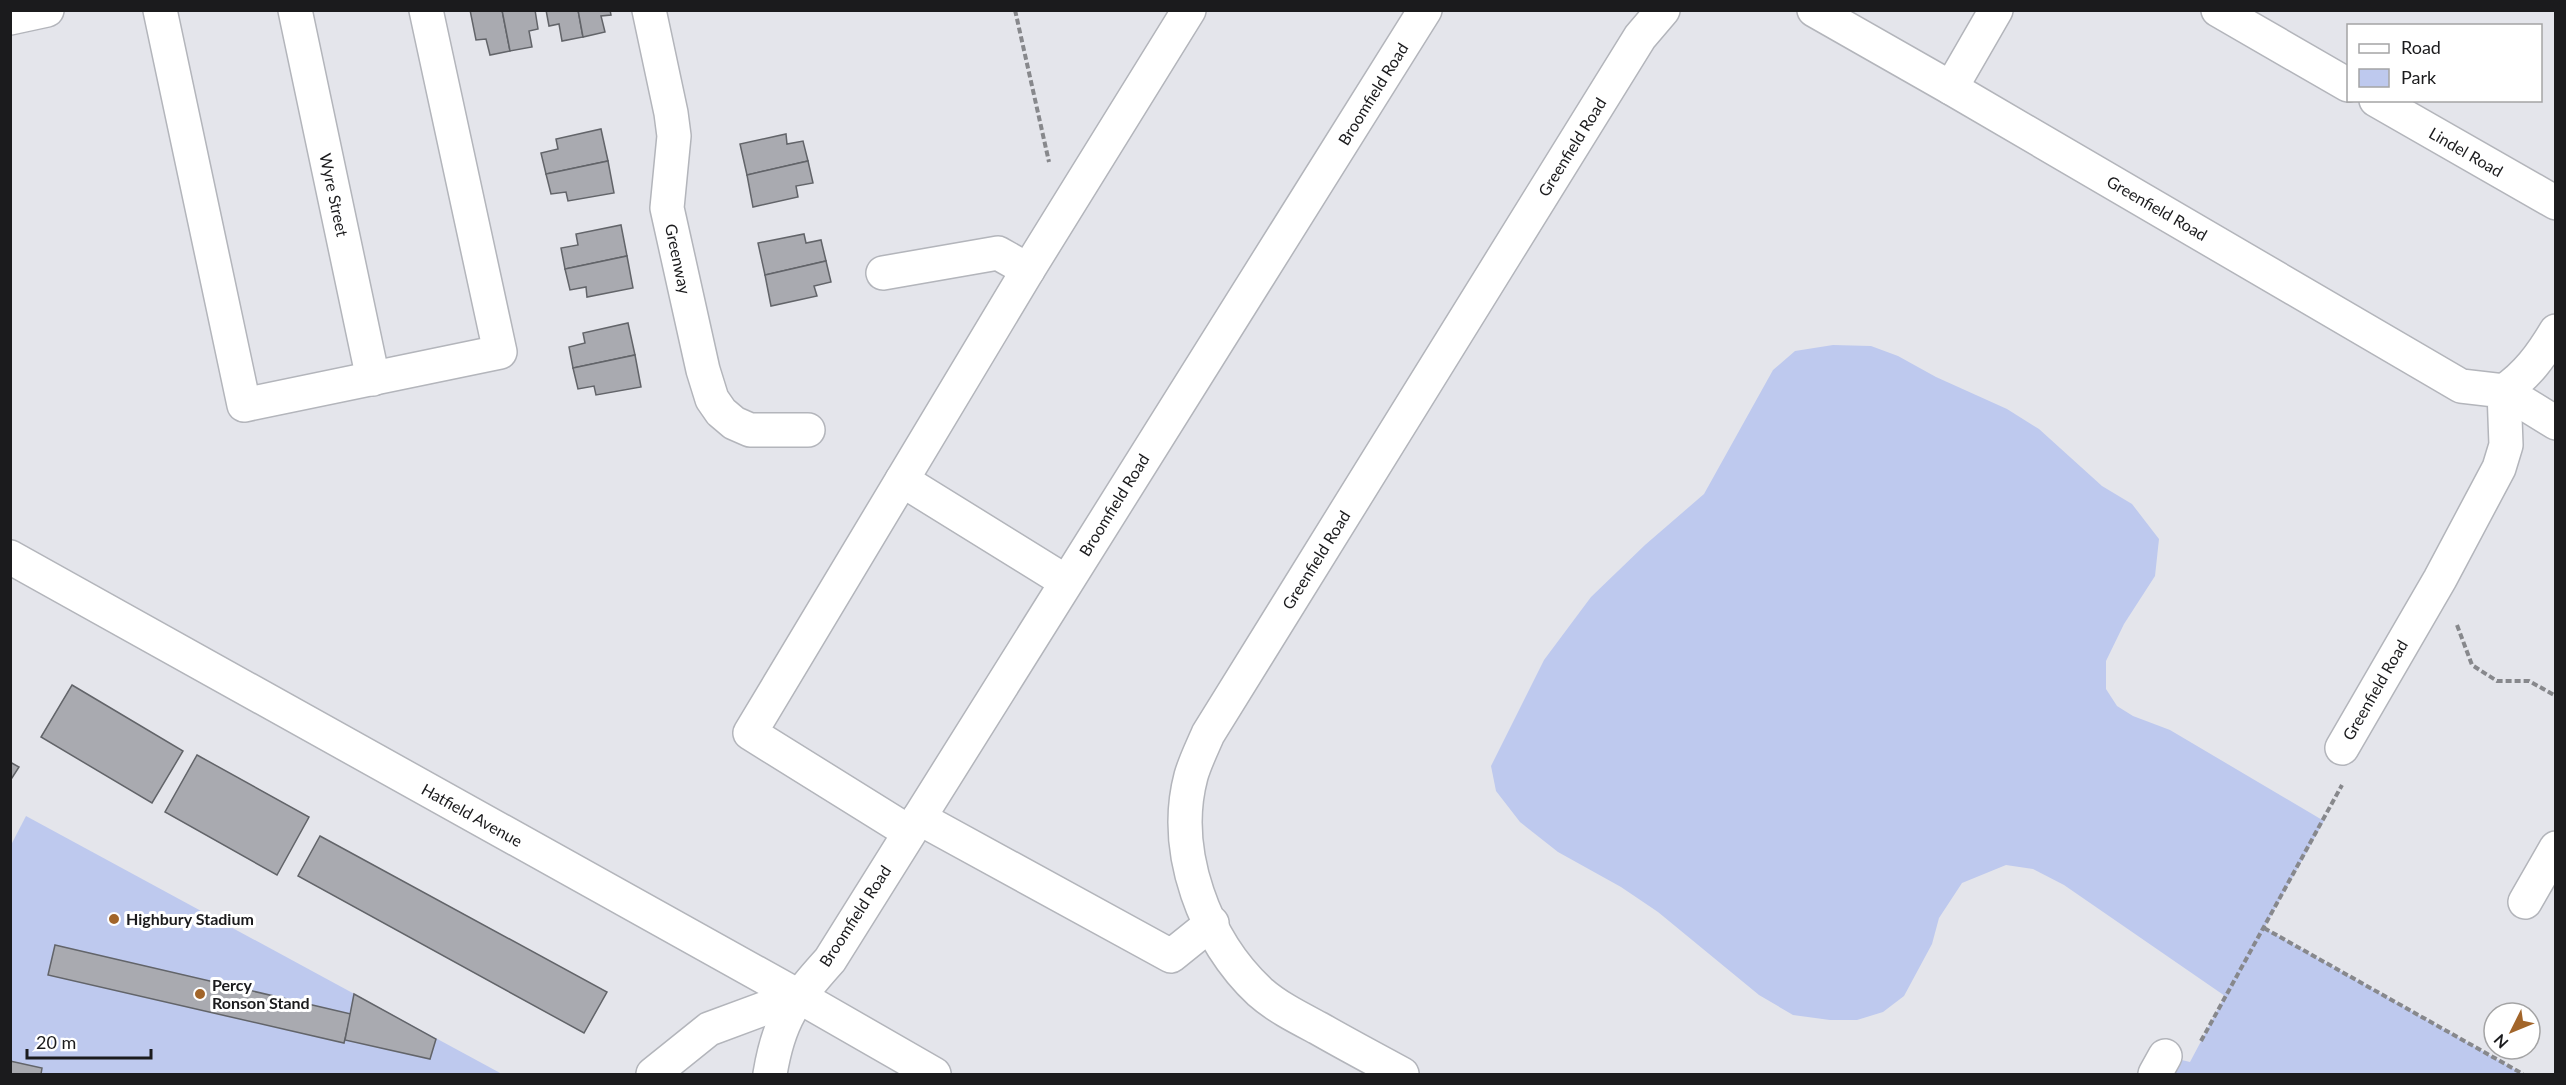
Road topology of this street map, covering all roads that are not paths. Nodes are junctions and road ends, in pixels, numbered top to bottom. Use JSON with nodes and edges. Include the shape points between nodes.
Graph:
{"nodes":[{"id":1,"x":47,"y":10,"type":"edge"},
{"id":2,"x":160,"y":10,"type":"edge"},
{"id":3,"x":295,"y":10,"type":"edge"},
{"id":4,"x":426,"y":10,"type":"edge"},
{"id":5,"x":649,"y":10,"type":"edge"},
{"id":6,"x":1189,"y":10,"type":"edge"},
{"id":7,"x":1425,"y":10,"type":"edge"},
{"id":8,"x":1663,"y":10,"type":"edge"},
{"id":9,"x":1814,"y":10,"type":"edge"},
{"id":10,"x":1996,"y":10,"type":"edge"},
{"id":11,"x":2218,"y":10,"type":"edge"},
{"id":12,"x":10,"y":18,"type":"edge"},
{"id":13,"x":2347,"y":84,"type":"edge"},
{"id":14,"x":1951,"y":88,"type":"junction"},
{"id":15,"x":2379,"y":102,"type":"edge"},
{"id":16,"x":2556,"y":203,"type":"edge"},
{"id":17,"x":1028,"y":270,"type":"junction"},
{"id":18,"x":883,"y":273,"type":"dead end"},
{"id":19,"x":2556,"y":331,"type":"edge"},
{"id":20,"x":373,"y":380,"type":"junction"},
{"id":21,"x":2504,"y":392,"type":"junction"},
{"id":22,"x":2556,"y":423,"type":"edge"},
{"id":23,"x":808,"y":430,"type":"dead end"},
{"id":24,"x":902,"y":480,"type":"junction"},
{"id":25,"x":10,"y":557,"type":"edge"},
{"id":26,"x":1065,"y":581,"type":"junction"},
{"id":27,"x":2342,"y":747,"type":"road end"},
{"id":28,"x":914,"y":825,"type":"junction"},
{"id":29,"x":2556,"y":848,"type":"edge"},
{"id":30,"x":2525,"y":902,"type":"dead end"},
{"id":31,"x":1212,"y":923,"type":"junction"},
{"id":32,"x":798,"y":996,"type":"junction"},
{"id":33,"x":653,"y":1074,"type":"edge"},
{"id":34,"x":771,"y":1074,"type":"edge"},
{"id":35,"x":934,"y":1074,"type":"edge"},
{"id":36,"x":1402,"y":1074,"type":"edge"}],
"edges":[{"from":1,"to":12,"type":"street"},
{"from":2,"to":20,"type":"street","via":[[244,405]]},
{"from":3,"to":20,"type":"street","name":"Wyre Street"},
{"from":4,"to":20,"type":"street","via":[[500,352]]},
{"from":5,"to":23,"type":"street","name":"Greenway","via":[[674,136],[668,208],[712,399],[727,418],[750,430]]},
{"from":6,"to":17,"type":"street"},
{"from":7,"to":26,"type":"street","name":"Broomfield Road"},
{"from":8,"to":31,"type":"street","name":"Greenfield Road","via":[[1640,37],[1208,734],[1191,776],[1185,813],[1194,884]]},
{"from":9,"to":14,"type":"street","name":"Greenfield Road"},
{"from":10,"to":14,"type":"street"},
{"from":11,"to":13,"type":"street"},
{"from":14,"to":21,"type":"street","name":"Greenfield Road","via":[[2461,386]]},
{"from":15,"to":16,"type":"street","name":"Lindel Road"},
{"from":17,"to":18,"type":"street","via":[[998,253]]},
{"from":17,"to":24,"type":"street"},
{"from":19,"to":21,"type":"street","via":[[2542,355]]},
{"from":21,"to":22,"type":"street"},
{"from":21,"to":27,"type":"street","name":"Greenfield Road","via":[[2506,445],[2499,468],[2440,579]]},
{"from":24,"to":26,"type":"street"},
{"from":24,"to":28,"type":"street","via":[[750,733]]},
{"from":25,"to":32,"type":"street","name":"Hatfield Avenue"},
{"from":26,"to":28,"type":"street","name":"Broomfield Road"},
{"from":28,"to":31,"type":"street","via":[[1171,956]]},
{"from":28,"to":32,"type":"street","name":"Broomfield Road","via":[[830,960]]},
{"from":29,"to":30,"type":"street"},
{"from":31,"to":36,"type":"street","name":"Greenfield Road","via":[[1232,959],[1261,993]]},
{"from":32,"to":33,"type":"street","via":[[709,1029]]},
{"from":32,"to":34,"type":"street","name":"Broomfield Road","via":[[782,1025]]},
{"from":32,"to":35,"type":"street","name":"Hatfield Avenue"}]}
